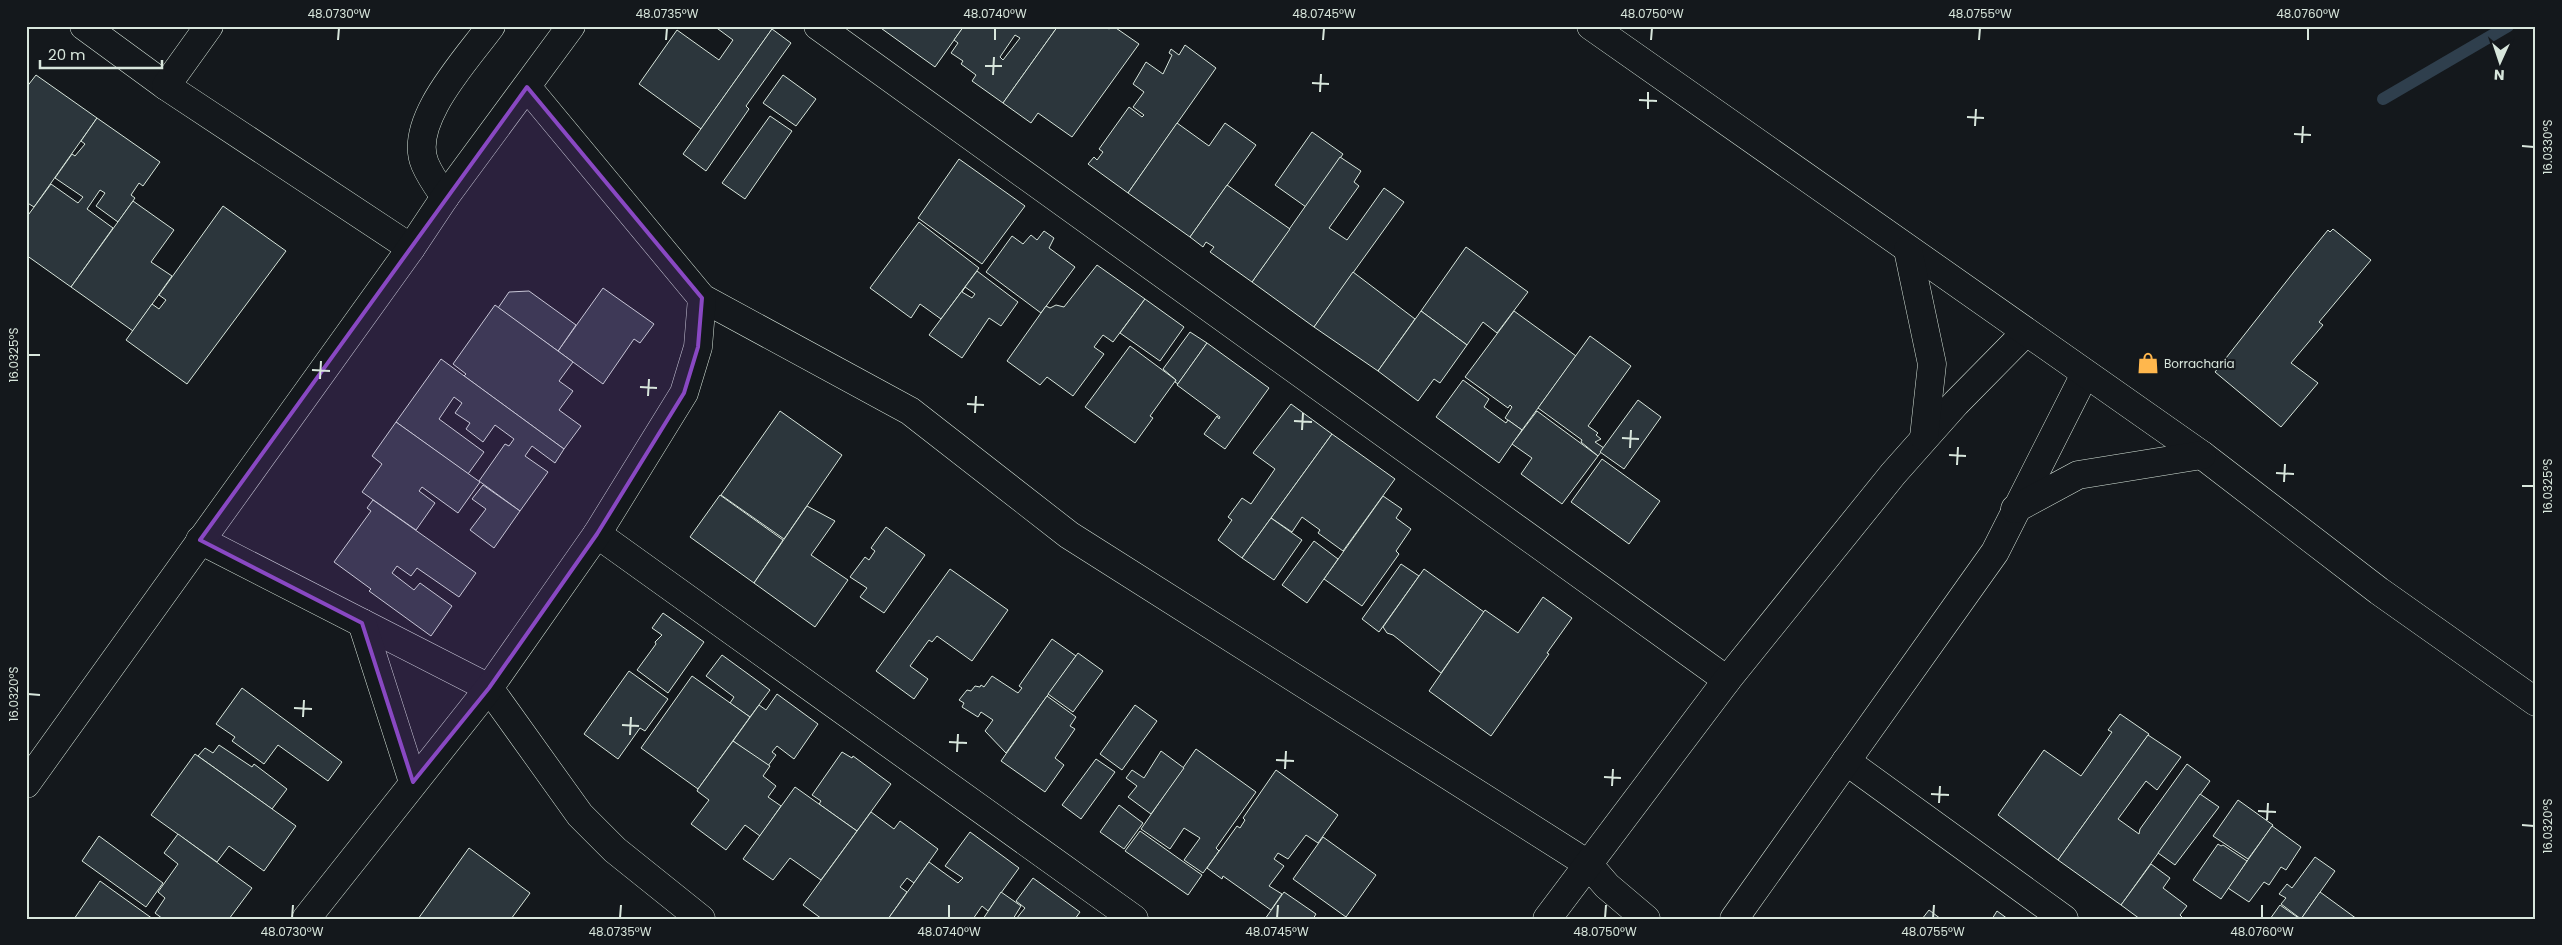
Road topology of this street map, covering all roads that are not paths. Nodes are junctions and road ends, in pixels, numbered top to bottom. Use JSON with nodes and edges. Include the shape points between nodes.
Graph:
{"nodes":[{"id":1,"x":84,"y":26,"type":"edge"},
{"id":2,"x":210,"y":26,"type":"edge"},
{"id":3,"x":491,"y":26,"type":"edge"},
{"id":4,"x":571,"y":26,"type":"edge"},
{"id":5,"x":818,"y":26,"type":"edge"},
{"id":6,"x":1591,"y":26,"type":"edge"},
{"id":7,"x":166,"y":86,"type":"junction"},
{"id":8,"x":527,"y":87,"type":"junction"},
{"id":9,"x":445,"y":198,"type":"junction"},
{"id":10,"x":411,"y":248,"type":"junction"},
{"id":11,"x":1908,"y":250,"type":"junction"},
{"id":12,"x":702,"y":298,"type":"junction"},
{"id":13,"x":2026,"y":332,"type":"junction"},
{"id":14,"x":2085,"y":374,"type":"junction"},
{"id":15,"x":1924,"y":437,"type":"junction"},
{"id":16,"x":2202,"y":455,"type":"junction"},
{"id":17,"x":2015,"y":509,"type":"junction"},
{"id":18,"x":597,"y":534,"type":"junction"},
{"id":19,"x":200,"y":540,"type":"junction"},
{"id":20,"x":362,"y":624,"type":"junction"},
{"id":21,"x":1727,"y":680,"type":"junction"},
{"id":22,"x":489,"y":688,"type":"junction"},
{"id":23,"x":2536,"y":702,"type":"edge"},
{"id":24,"x":1846,"y":761,"type":"junction"},
{"id":25,"x":413,"y":782,"type":"junction"},
{"id":26,"x":26,"y":784,"type":"edge"},
{"id":27,"x":1588,"y":864,"type":"junction"},
{"id":28,"x":306,"y":919,"type":"edge"},
{"id":29,"x":701,"y":919,"type":"edge"},
{"id":30,"x":1134,"y":919,"type":"edge"},
{"id":31,"x":1547,"y":919,"type":"edge"},
{"id":32,"x":1646,"y":919,"type":"edge"},
{"id":33,"x":1734,"y":919,"type":"edge"},
{"id":34,"x":2064,"y":919,"type":"edge"}],
"edges":[{"from":1,"to":7,"type":"main road"},
{"from":2,"to":7,"type":"main road"},
{"from":3,"to":9,"type":"main road","via":[[434,104],[422,138],[424,163]]},
{"from":4,"to":8,"type":"main road"},
{"from":5,"to":21,"type":"main road"},
{"from":6,"to":11,"type":"main road"},
{"from":7,"to":10,"type":"main road"},
{"from":8,"to":9,"type":"main road"},
{"from":8,"to":12,"type":"main road"},
{"from":9,"to":10,"type":"main road"},
{"from":10,"to":19,"type":"main road"},
{"from":11,"to":13,"type":"main road"},
{"from":11,"to":15,"type":"main road","via":[[1932,364]]},
{"from":12,"to":18,"type":"main road","via":[[698,347],[684,393]]},
{"from":12,"to":27,"type":"main road","via":[[910,410],[1068,535]]},
{"from":13,"to":14,"type":"main road"},
{"from":13,"to":15,"type":"main road"},
{"from":14,"to":16,"type":"main road"},
{"from":14,"to":17,"type":"main road"},
{"from":15,"to":21,"type":"main road"},
{"from":16,"to":17,"type":"main road","via":[[2078,475]]},
{"from":16,"to":23,"type":"main road","via":[[2379,591]]},
{"from":17,"to":24,"type":"main road","via":[[1995,552]]},
{"from":18,"to":22,"type":"main road"},
{"from":18,"to":30,"type":"main road"},
{"from":19,"to":20,"type":"main road"},
{"from":19,"to":26,"type":"main road"},
{"from":20,"to":22,"type":"main road"},
{"from":20,"to":25,"type":"main road"},
{"from":21,"to":27,"type":"main road"},
{"from":22,"to":25,"type":"main road"},
{"from":22,"to":29,"type":"main road","via":[[580,816],[615,850]]},
{"from":24,"to":33,"type":"main road"},
{"from":24,"to":34,"type":"main road"},
{"from":25,"to":28,"type":"main road"},
{"from":27,"to":31,"type":"main road"},
{"from":27,"to":32,"type":"main road"}]}
